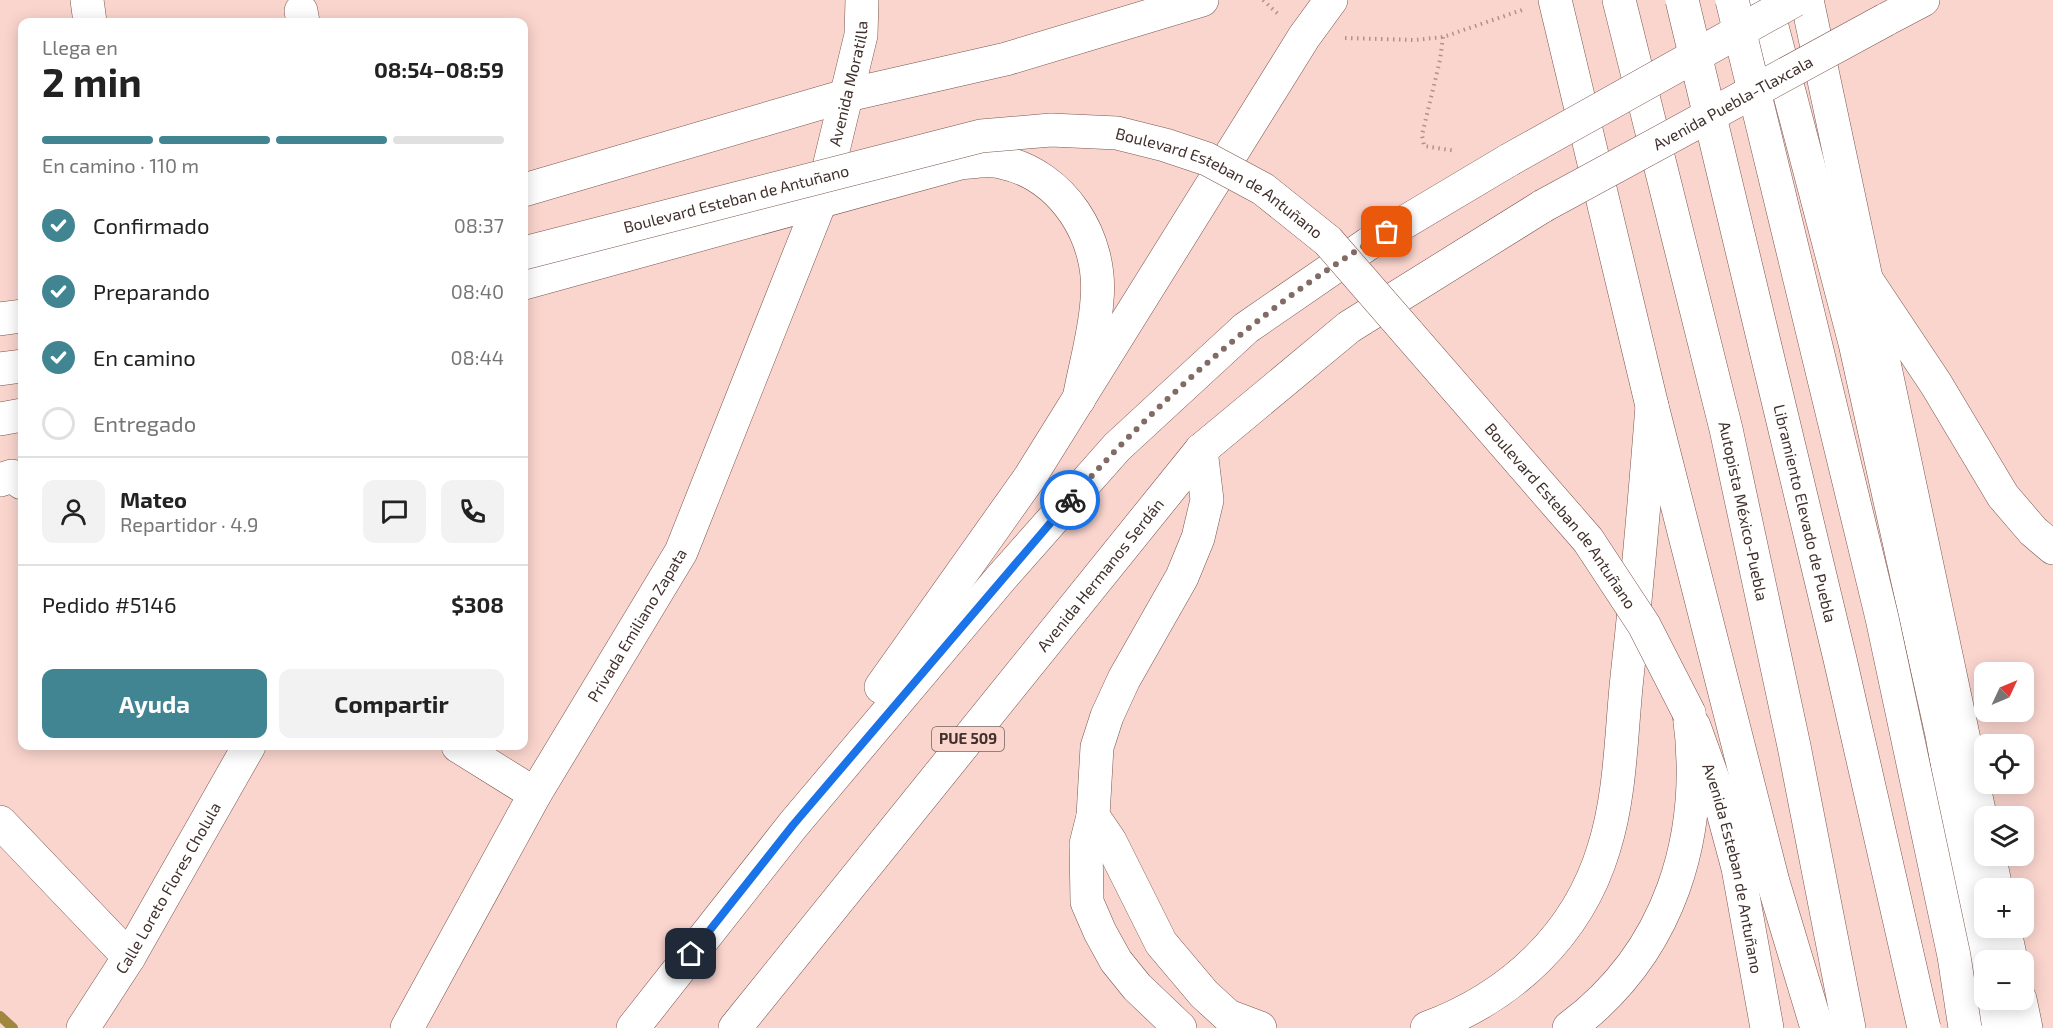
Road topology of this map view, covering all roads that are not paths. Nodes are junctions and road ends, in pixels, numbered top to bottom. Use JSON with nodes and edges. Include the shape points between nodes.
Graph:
{"nodes":[{"id":1,"x":87,"y":0,"type":"edge"},
{"id":2,"x":862,"y":0,"type":"edge"},
{"id":3,"x":1202,"y":0,"type":"edge"},
{"id":4,"x":1330,"y":0,"type":"edge"},
{"id":5,"x":1619,"y":0,"type":"edge"},
{"id":6,"x":1682,"y":0,"type":"edge"},
{"id":7,"x":1732,"y":0,"type":"edge"},
{"id":8,"x":1765,"y":0,"type":"edge"},
{"id":9,"x":1795,"y":0,"type":"edge"},
{"id":10,"x":1807,"y":0,"type":"edge"},
{"id":11,"x":1923,"y":0,"type":"edge"},
{"id":12,"x":1541,"y":4,"type":"edge"},
{"id":13,"x":89,"y":18,"type":"edge"},
{"id":14,"x":848,"y":95,"type":"junction"},
{"id":15,"x":528,"y":189,"type":"edge"},
{"id":16,"x":821,"y":200,"type":"junction"},
{"id":17,"x":1543,"y":206,"type":"joint"},
{"id":18,"x":528,"y":253,"type":"edge"},
{"id":19,"x":1866,"y":279,"type":"junction"},
{"id":20,"x":528,"y":282,"type":"edge"},
{"id":21,"x":18,"y":317,"type":"edge"},
{"id":22,"x":0,"y":319,"type":"edge"},
{"id":23,"x":18,"y":367,"type":"edge"},
{"id":24,"x":0,"y":369,"type":"edge"},
{"id":25,"x":1079,"y":401,"type":"junction"},
{"id":26,"x":1652,"y":406,"type":"junction"},
{"id":27,"x":18,"y":415,"type":"edge"},
{"id":28,"x":0,"y":419,"type":"edge"},
{"id":29,"x":1201,"y":450,"type":"junction"},
{"id":30,"x":2053,"y":548,"type":"edge"},
{"id":31,"x":1689,"y":713,"type":"junction"},
{"id":32,"x":247,"y":750,"type":"edge"},
{"id":33,"x":464,"y":750,"type":"edge"},
{"id":34,"x":535,"y":794,"type":"junction"},
{"id":35,"x":1978,"y":806,"type":"edge"},
{"id":36,"x":1093,"y":816,"type":"junction"},
{"id":37,"x":0,"y":822,"type":"edge"},
{"id":38,"x":793,"y":825,"type":"junction"},
{"id":39,"x":1980,"y":950,"type":"edge"},
{"id":40,"x":129,"y":957,"type":"junction"},
{"id":41,"x":1991,"y":1010,"type":"edge"},
{"id":42,"x":2022,"y":1010,"type":"edge"},
{"id":43,"x":83,"y":1028,"type":"edge"},
{"id":44,"x":407,"y":1028,"type":"edge"},
{"id":45,"x":633,"y":1028,"type":"edge"},
{"id":46,"x":735,"y":1028,"type":"edge"},
{"id":47,"x":1180,"y":1028,"type":"edge"},
{"id":48,"x":1260,"y":1028,"type":"edge"},
{"id":49,"x":1427,"y":1028,"type":"edge"},
{"id":50,"x":1569,"y":1028,"type":"edge"},
{"id":51,"x":1767,"y":1028,"type":"edge"},
{"id":52,"x":1818,"y":1028,"type":"edge"},
{"id":53,"x":1849,"y":1028,"type":"edge"},
{"id":54,"x":1924,"y":1028,"type":"edge"},
{"id":55,"x":1965,"y":1028,"type":"edge"},
{"id":56,"x":1995,"y":1028,"type":"edge"},
{"id":57,"x":2026,"y":1028,"type":"edge"}],
"edges":[{"from":1,"to":13,"type":"main road"},
{"from":2,"to":14,"type":"main road","name":"Avenida Moratilla","via":[[861,35]]},
{"from":3,"to":14,"type":"main road","via":[[1006,59]]},
{"from":4,"to":25,"type":"main road"},
{"from":5,"to":53,"type":"main road","name":"Autopista México-Puebla","via":[[1726,429]]},
{"from":6,"to":54,"type":"main road","name":"Libramiento Elevado de Puebla","bridge":true},
{"from":7,"to":55,"type":"main road","bridge":true,"via":[[1882,618],[1954,956]]},
{"from":8,"to":39,"type":"main road","via":[[1855,343],[1942,735]]},
{"from":9,"to":38,"type":"main road","bridge":true,"via":[[1368,243],[1246,328],[1117,447]]},
{"from":10,"to":19,"type":"main road"},
{"from":11,"to":17,"type":"main road","name":"Avenida Puebla-Tlaxcala","number":"PUE 509","bridge":true},
{"from":12,"to":26,"type":"main road"},
{"from":14,"to":15,"type":"main road"},
{"from":14,"to":16,"type":"main road","name":"Avenida Moratilla"},
{"from":16,"to":20,"type":"main road"},
{"from":16,"to":25,"type":"main road","via":[[960,163],[999,161],[1041,179],[1074,211],[1094,254],[1097,300]]},
{"from":16,"to":34,"type":"main road","name":"Privada Emiliano Zapata","via":[[681,552]]},
{"from":17,"to":29,"type":"main road","name":"Avenida Hermanos Serdán","number":"PUE 509","via":[[1349,327]]},
{"from":18,"to":31,"type":"main road","name":"Boulevard Esteban de Antuñano","bridge":true,"via":[[981,136],[1051,130],[1117,133],[1207,159],[1263,189],[1328,241],[1359,276],[1588,540],[1644,625]]},
{"from":19,"to":30,"type":"main road","via":[[2003,496]]},
{"from":19,"to":35,"type":"main road"},
{"from":21,"to":22,"type":"main road"},
{"from":23,"to":24,"type":"main road"},
{"from":25,"to":38,"type":"main road","via":[[906,656],[813,783]]},
{"from":26,"to":49,"type":"main road","via":[[1637,589],[1613,809],[1604,848],[1572,918],[1521,977],[1490,1000]]},
{"from":26,"to":52,"type":"main road","via":[[1773,882]]},
{"from":27,"to":28,"type":"main road"},
{"from":29,"to":36,"type":"main road","via":[[1207,500],[1198,538],[1182,578],[1107,716],[1097,747]]},
{"from":29,"to":46,"type":"main road","name":"Avenida Hermanos Serdán","number":"PUE 509"},
{"from":31,"to":50,"type":"main road","via":[[1695,752],[1694,801],[1681,869],[1667,906],[1630,968],[1607,995]]},
{"from":31,"to":51,"type":"main road","name":"Avenida Esteban de Antuñano","via":[[1717,790],[1738,868]]},
{"from":32,"to":40,"type":"main road","name":"Calle Loreto Flores Cholula"},
{"from":33,"to":34,"type":"main road"},
{"from":34,"to":44,"type":"main road","name":"Privada Emiliano Zapata"},
{"from":36,"to":47,"type":"main road","via":[[1086,844],[1087,902],[1116,961],[1152,1004]]},
{"from":36,"to":48,"type":"main road","via":[[1161,943],[1228,1016]]},
{"from":37,"to":40,"type":"main road"},
{"from":38,"to":45,"type":"main road"},
{"from":40,"to":43,"type":"main road","name":"Calle Loreto Flores Cholula"},
{"from":41,"to":56,"type":"main road"},
{"from":42,"to":57,"type":"main road"}]}
